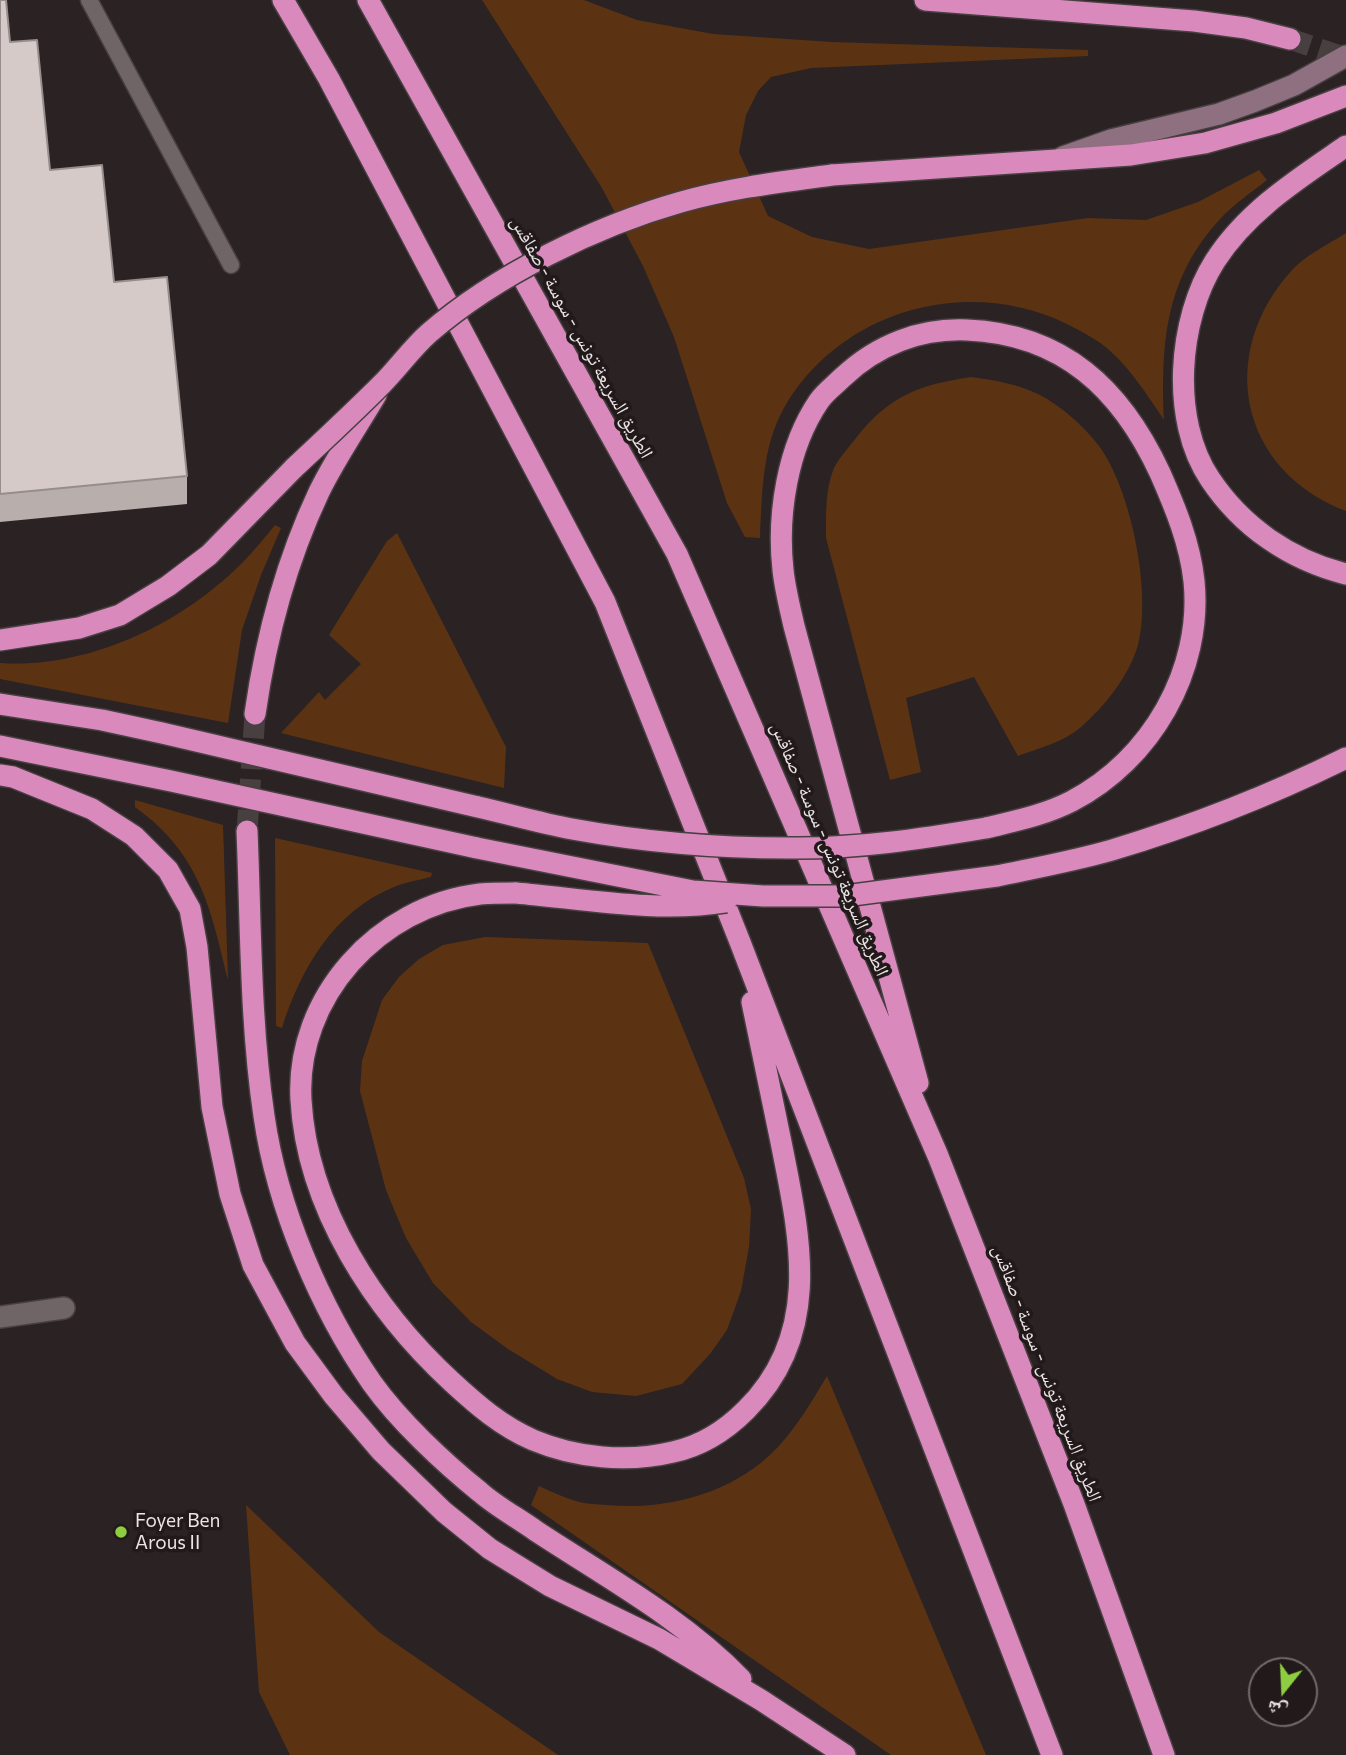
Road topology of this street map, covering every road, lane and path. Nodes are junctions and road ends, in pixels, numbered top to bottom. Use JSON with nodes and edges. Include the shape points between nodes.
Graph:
{"nodes":[{"id":1,"x":89,"y":0,"type":"edge"},
{"id":2,"x":283,"y":0,"type":"edge"},
{"id":3,"x":368,"y":0,"type":"edge"},
{"id":4,"x":925,"y":0,"type":"edge"},
{"id":5,"x":1068,"y":0,"type":"edge"},
{"id":6,"x":1038,"y":8,"type":"junction"},
{"id":7,"x":1290,"y":39,"type":"tunnel mouth"},
{"id":8,"x":1346,"y":56,"type":"edge"},
{"id":9,"x":1346,"y":96,"type":"edge"},
{"id":10,"x":1346,"y":146,"type":"edge"},
{"id":11,"x":1057,"y":160,"type":"junction"},
{"id":12,"x":232,"y":265,"type":"dead end"},
{"id":13,"x":383,"y":383,"type":"junction"},
{"id":14,"x":1346,"y":574,"type":"edge"},
{"id":15,"x":0,"y":640,"type":"edge"},
{"id":16,"x":0,"y":704,"type":"edge"},
{"id":17,"x":255,"y":714,"type":"tunnel mouth"},
{"id":18,"x":0,"y":746,"type":"edge"},
{"id":19,"x":1346,"y":758,"type":"edge"},
{"id":20,"x":0,"y":775,"type":"edge"},
{"id":21,"x":247,"y":831,"type":"tunnel mouth"},
{"id":22,"x":763,"y":896,"type":"junction"},
{"id":23,"x":740,"y":942,"type":"junction"},
{"id":24,"x":938,"y":1156,"type":"junction"},
{"id":25,"x":64,"y":1308,"type":"dead end"},
{"id":26,"x":0,"y":1317,"type":"edge"},
{"id":27,"x":761,"y":1700,"type":"junction"},
{"id":28,"x":845,"y":1755,"type":"edge"},
{"id":29,"x":1052,"y":1755,"type":"edge"},
{"id":30,"x":1164,"y":1755,"type":"edge"}],
"edges":[{"from":1,"to":12,"type":"lane"},
{"from":2,"to":23,"type":"highway","via":[[606,603]]},
{"from":3,"to":24,"type":"highway","name":"الطريق السريعة تونس - سوسة - صفاقس","via":[[677,554]]},
{"from":4,"to":6,"type":"highway"},
{"from":5,"to":6,"type":"main road"},
{"from":6,"to":7,"type":"highway","via":[[1194,21]]},
{"from":8,"to":11,"type":"main road","via":[[1294,85],[1219,114],[1111,140]]},
{"from":9,"to":11,"type":"highway","via":[[1205,143]]},
{"from":10,"to":14,"type":"highway","via":[[1252,215],[1232,237],[1214,263],[1190,318],[1183,381],[1195,446],[1208,477],[1227,501],[1273,543]]},
{"from":11,"to":13,"type":"highway","bridge":true,"via":[[832,175],[681,202],[613,225],[486,291],[428,334]]},
{"from":13,"to":15,"type":"highway","bridge":true,"via":[[209,555],[168,586],[120,615],[79,628]]},
{"from":13,"to":17,"type":"highway","bridge":true,"via":[[319,491],[276,605]]},
{"from":16,"to":24,"type":"highway","bridge":true,"via":[[102,720],[572,828],[655,841],[792,848],[859,845],[922,839],[1023,820],[1093,789],[1136,752],[1166,709],[1184,670],[1195,607],[1182,530],[1150,451],[1116,402],[1072,360],[1046,346],[989,331],[959,330],[905,338],[878,350],[820,400],[787,482],[783,571],[794,626]]},
{"from":18,"to":22,"type":"highway","bridge":true,"via":[[693,891]]},
{"from":19,"to":22,"type":"highway","bridge":true,"via":[[1195,822],[1111,850],[997,876],[845,895]]},
{"from":20,"to":27,"type":"highway","via":[[92,808],[134,836],[168,870],[190,909],[212,1107],[230,1194],[253,1265],[295,1343],[334,1396],[444,1512],[490,1549],[550,1586],[659,1639]]},
{"from":21,"to":27,"type":"highway","via":[[264,1118],[281,1191],[303,1254],[334,1320],[373,1385],[422,1440],[481,1493],[701,1640]]},
{"from":22,"to":23,"type":"highway","bridge":true,"via":[[699,906],[663,906],[478,894],[443,903],[387,930],[347,965],[318,1010],[302,1068],[304,1129],[327,1207],[344,1245],[391,1319],[422,1354],[479,1408],[534,1440],[606,1457],[659,1456],[690,1448],[714,1436],[755,1401],[772,1379],[793,1333],[801,1283],[796,1216]]},
{"from":23,"to":29,"type":"highway"},
{"from":24,"to":30,"type":"highway","name":"الطريق السريعة تونس - سوسة - صفاقس","via":[[1074,1504]]},
{"from":25,"to":26,"type":"street"},
{"from":27,"to":28,"type":"highway"}]}
